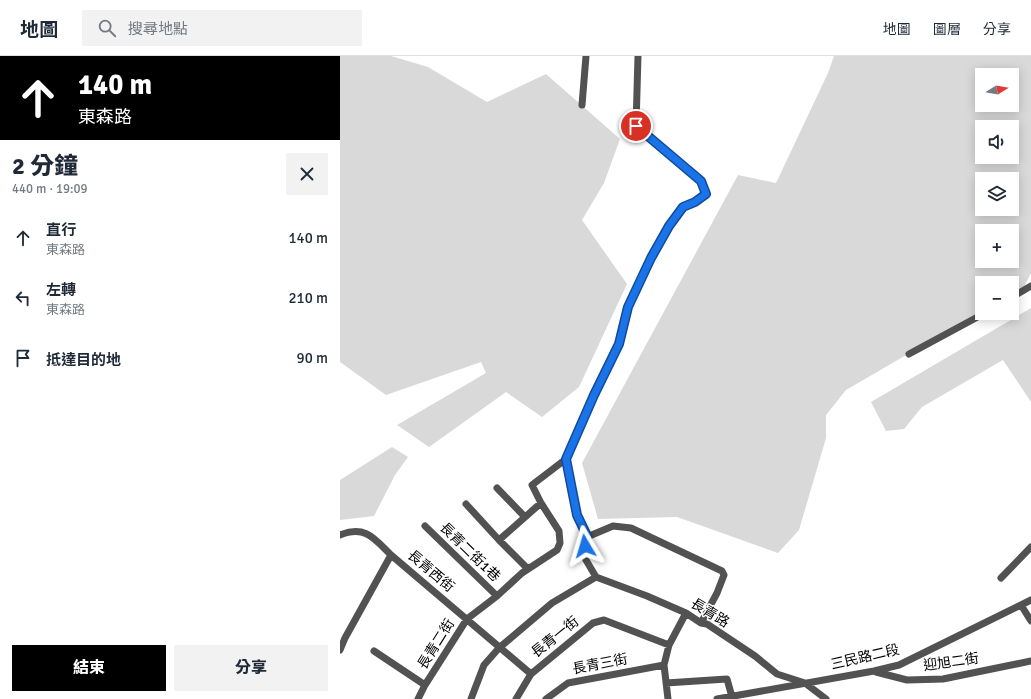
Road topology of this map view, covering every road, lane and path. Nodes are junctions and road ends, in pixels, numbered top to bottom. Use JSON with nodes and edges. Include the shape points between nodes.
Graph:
{"nodes":[{"id":1,"x":586,"y":56,"type":"edge"},
{"id":2,"x":638,"y":56,"type":"edge"},
{"id":3,"x":582,"y":104,"type":"dead end"},
{"id":4,"x":1031,"y":286,"type":"edge"},
{"id":5,"x":1019,"y":294,"type":"edge"},
{"id":6,"x":975,"y":318,"type":"edge"},
{"id":7,"x":909,"y":354,"type":"dead end"},
{"id":8,"x":566,"y":459,"type":"junction"},
{"id":9,"x":497,"y":488,"type":"dead end"},
{"id":10,"x":541,"y":503,"type":"junction"},
{"id":11,"x":466,"y":504,"type":"dead end"},
{"id":12,"x":525,"y":517,"type":"junction"},
{"id":13,"x":425,"y":526,"type":"dead end"},
{"id":14,"x":340,"y":536,"type":"edge"},
{"id":15,"x":587,"y":536,"type":"junction"},
{"id":16,"x":499,"y":540,"type":"junction"},
{"id":17,"x":1031,"y":547,"type":"edge"},
{"id":18,"x":391,"y":555,"type":"junction"},
{"id":19,"x":528,"y":569,"type":"junction"},
{"id":20,"x":596,"y":577,"type":"junction"},
{"id":21,"x":1002,"y":578,"type":"dead end"},
{"id":22,"x":498,"y":596,"type":"junction"},
{"id":23,"x":1031,"y":600,"type":"edge"},
{"id":24,"x":1021,"y":605,"type":"junction"},
{"id":25,"x":686,"y":613,"type":"junction"},
{"id":26,"x":467,"y":619,"type":"junction"},
{"id":27,"x":1031,"y":621,"type":"edge"},
{"id":28,"x":701,"y":623,"type":"junction"},
{"id":29,"x":669,"y":645,"type":"junction"},
{"id":30,"x":499,"y":648,"type":"junction"},
{"id":31,"x":340,"y":650,"type":"edge"},
{"id":32,"x":374,"y":651,"type":"dead end"},
{"id":33,"x":1031,"y":661,"type":"edge"},
{"id":34,"x":664,"y":665,"type":"junction"},
{"id":35,"x":874,"y":671,"type":"junction"},
{"id":36,"x":531,"y":674,"type":"junction"},
{"id":37,"x":666,"y":683,"type":"junction"},
{"id":38,"x":805,"y":683,"type":"junction"},
{"id":39,"x":425,"y":685,"type":"junction"},
{"id":40,"x":732,"y":697,"type":"junction"},
{"id":41,"x":418,"y":699,"type":"edge"},
{"id":42,"x":471,"y":699,"type":"edge"},
{"id":43,"x":516,"y":699,"type":"edge"},
{"id":44,"x":546,"y":699,"type":"edge"},
{"id":45,"x":668,"y":699,"type":"edge"},
{"id":46,"x":717,"y":699,"type":"edge"},
{"id":47,"x":826,"y":699,"type":"edge"}],
"edges":[{"from":1,"to":3,"type":"street"},
{"from":2,"to":8,"type":"street","via":[[636,126],[701,181],[706,194],[683,207],[651,258],[628,307],[619,344]]},
{"from":4,"to":5,"type":"street"},
{"from":6,"to":7,"type":"street"},
{"from":8,"to":10,"type":"street","via":[[532,485]]},
{"from":8,"to":15,"type":"street","via":[[577,515]]},
{"from":9,"to":12,"type":"street"},
{"from":10,"to":12,"type":"street"},
{"from":10,"to":19,"type":"street","name":"長青二街","via":[[559,532],[560,543],[557,550]]},
{"from":11,"to":16,"type":"street"},
{"from":12,"to":16,"type":"street"},
{"from":13,"to":22,"type":"street","name":"長青二街1巷"},
{"from":14,"to":18,"type":"street","name":"長青西街","via":[[350,531],[360,531],[373,538]]},
{"from":15,"to":20,"type":"street","via":[[583,555]]},
{"from":15,"to":28,"type":"street","via":[[613,526],[631,528],[722,571],[724,575],[717,593]]},
{"from":16,"to":19,"type":"street"},
{"from":17,"to":21,"type":"street"},
{"from":18,"to":26,"type":"street","name":"長青西街"},
{"from":18,"to":31,"type":"street"},
{"from":19,"to":22,"type":"street","name":"長青二街"},
{"from":20,"to":25,"type":"street","name":"長青路"},
{"from":20,"to":30,"type":"street","via":[[552,603]]},
{"from":22,"to":26,"type":"street","name":"長青二街"},
{"from":23,"to":24,"type":"street","name":"三民路二段"},
{"from":24,"to":27,"type":"street"},
{"from":24,"to":35,"type":"street","name":"三民路二段","via":[[899,665]]},
{"from":25,"to":28,"type":"street","name":"長青路"},
{"from":25,"to":29,"type":"street"},
{"from":26,"to":30,"type":"street","name":"長青西街"},
{"from":26,"to":39,"type":"street","name":"長青二街"},
{"from":28,"to":38,"type":"street","name":"長青路","via":[[707,624],[755,656],[777,674]]},
{"from":29,"to":34,"type":"street"},
{"from":29,"to":36,"type":"street","name":"長青一街","via":[[604,620],[593,623]]},
{"from":30,"to":36,"type":"street","name":"長青西街"},
{"from":30,"to":42,"type":"street","via":[[484,666]]},
{"from":32,"to":39,"type":"street","name":"長青二街"},
{"from":33,"to":35,"type":"street","name":"迎旭二街","via":[[943,679],[907,680]]},
{"from":34,"to":37,"type":"street"},
{"from":34,"to":44,"type":"street","name":"長青三街","via":[[568,683]]},
{"from":35,"to":38,"type":"street","name":"三民路二段"},
{"from":36,"to":43,"type":"street","name":"長青一街"},
{"from":37,"to":40,"type":"street","via":[[727,679]]},
{"from":37,"to":45,"type":"street"},
{"from":38,"to":40,"type":"street","name":"三民路二段"},
{"from":38,"to":47,"type":"street"},
{"from":39,"to":41,"type":"street"},
{"from":40,"to":46,"type":"street","name":"三民路二段"}]}
